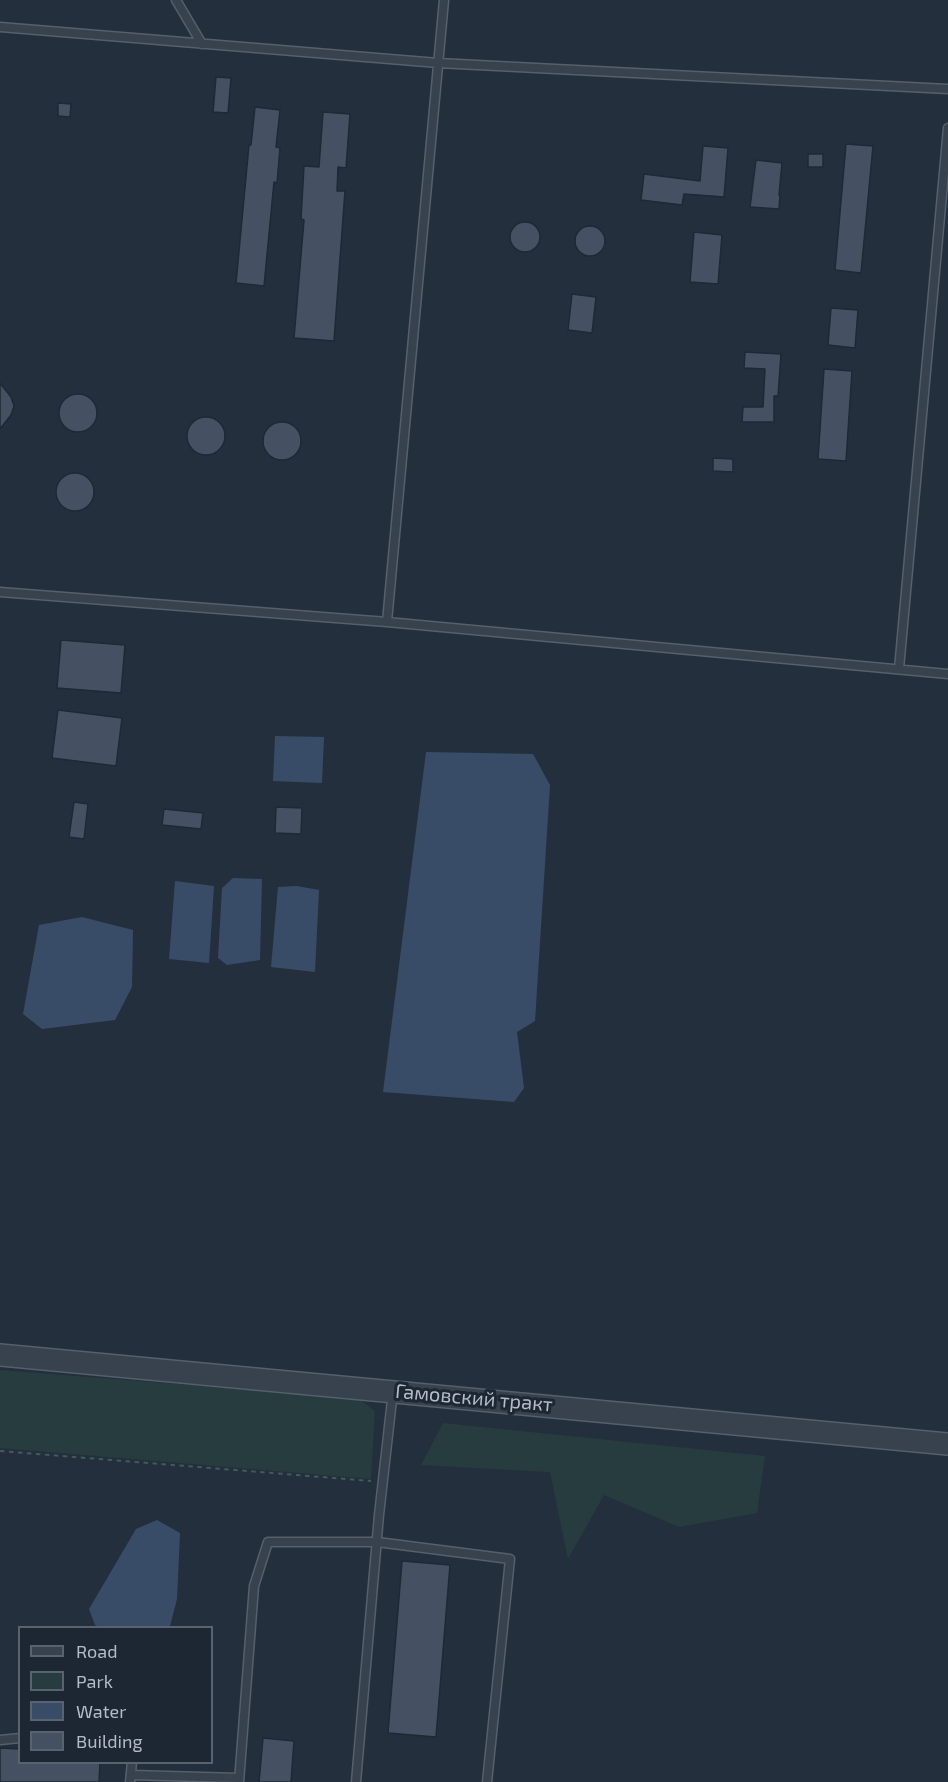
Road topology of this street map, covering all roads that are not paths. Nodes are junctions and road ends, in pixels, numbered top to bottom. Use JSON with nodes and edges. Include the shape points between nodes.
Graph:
{"nodes":[{"id":1,"x":176,"y":0,"type":"edge"},
{"id":2,"x":444,"y":0,"type":"edge"},
{"id":3,"x":0,"y":27,"type":"edge"},
{"id":4,"x":202,"y":44,"type":"junction"},
{"id":5,"x":438,"y":63,"type":"junction"},
{"id":6,"x":948,"y":89,"type":"edge"},
{"id":7,"x":948,"y":128,"type":"edge"},
{"id":8,"x":0,"y":592,"type":"edge"},
{"id":9,"x":387,"y":622,"type":"junction"},
{"id":10,"x":899,"y":669,"type":"junction"},
{"id":11,"x":948,"y":674,"type":"edge"},
{"id":12,"x":0,"y":1355,"type":"edge"},
{"id":13,"x":393,"y":1391,"type":"junction"},
{"id":14,"x":948,"y":1444,"type":"edge"},
{"id":15,"x":377,"y":1542,"type":"junction"},
{"id":16,"x":18,"y":1738,"type":"edge"},
{"id":17,"x":0,"y":1740,"type":"edge"},
{"id":18,"x":131,"y":1778,"type":"edge"},
{"id":19,"x":239,"y":1780,"type":"edge"},
{"id":20,"x":356,"y":1782,"type":"edge"},
{"id":21,"x":487,"y":1782,"type":"edge"}],
"edges":[{"from":1,"to":4,"type":"lane"},
{"from":2,"to":5,"type":"lane"},
{"from":3,"to":4,"type":"lane"},
{"from":4,"to":5,"type":"lane"},
{"from":5,"to":6,"type":"lane"},
{"from":5,"to":9,"type":"lane"},
{"from":7,"to":10,"type":"lane"},
{"from":8,"to":9,"type":"lane"},
{"from":9,"to":10,"type":"lane"},
{"from":10,"to":11,"type":"lane"},
{"from":12,"to":13,"type":"street","name":"Гамовский тракт"},
{"from":13,"to":14,"type":"street","name":"Гамовский тракт"},
{"from":13,"to":15,"type":"lane"},
{"from":15,"to":19,"type":"lane","via":[[268,1542],[254,1586]]},
{"from":15,"to":20,"type":"lane"},
{"from":15,"to":21,"type":"lane","via":[[510,1559]]},
{"from":16,"to":17,"type":"lane"},
{"from":18,"to":19,"type":"lane"}]}
